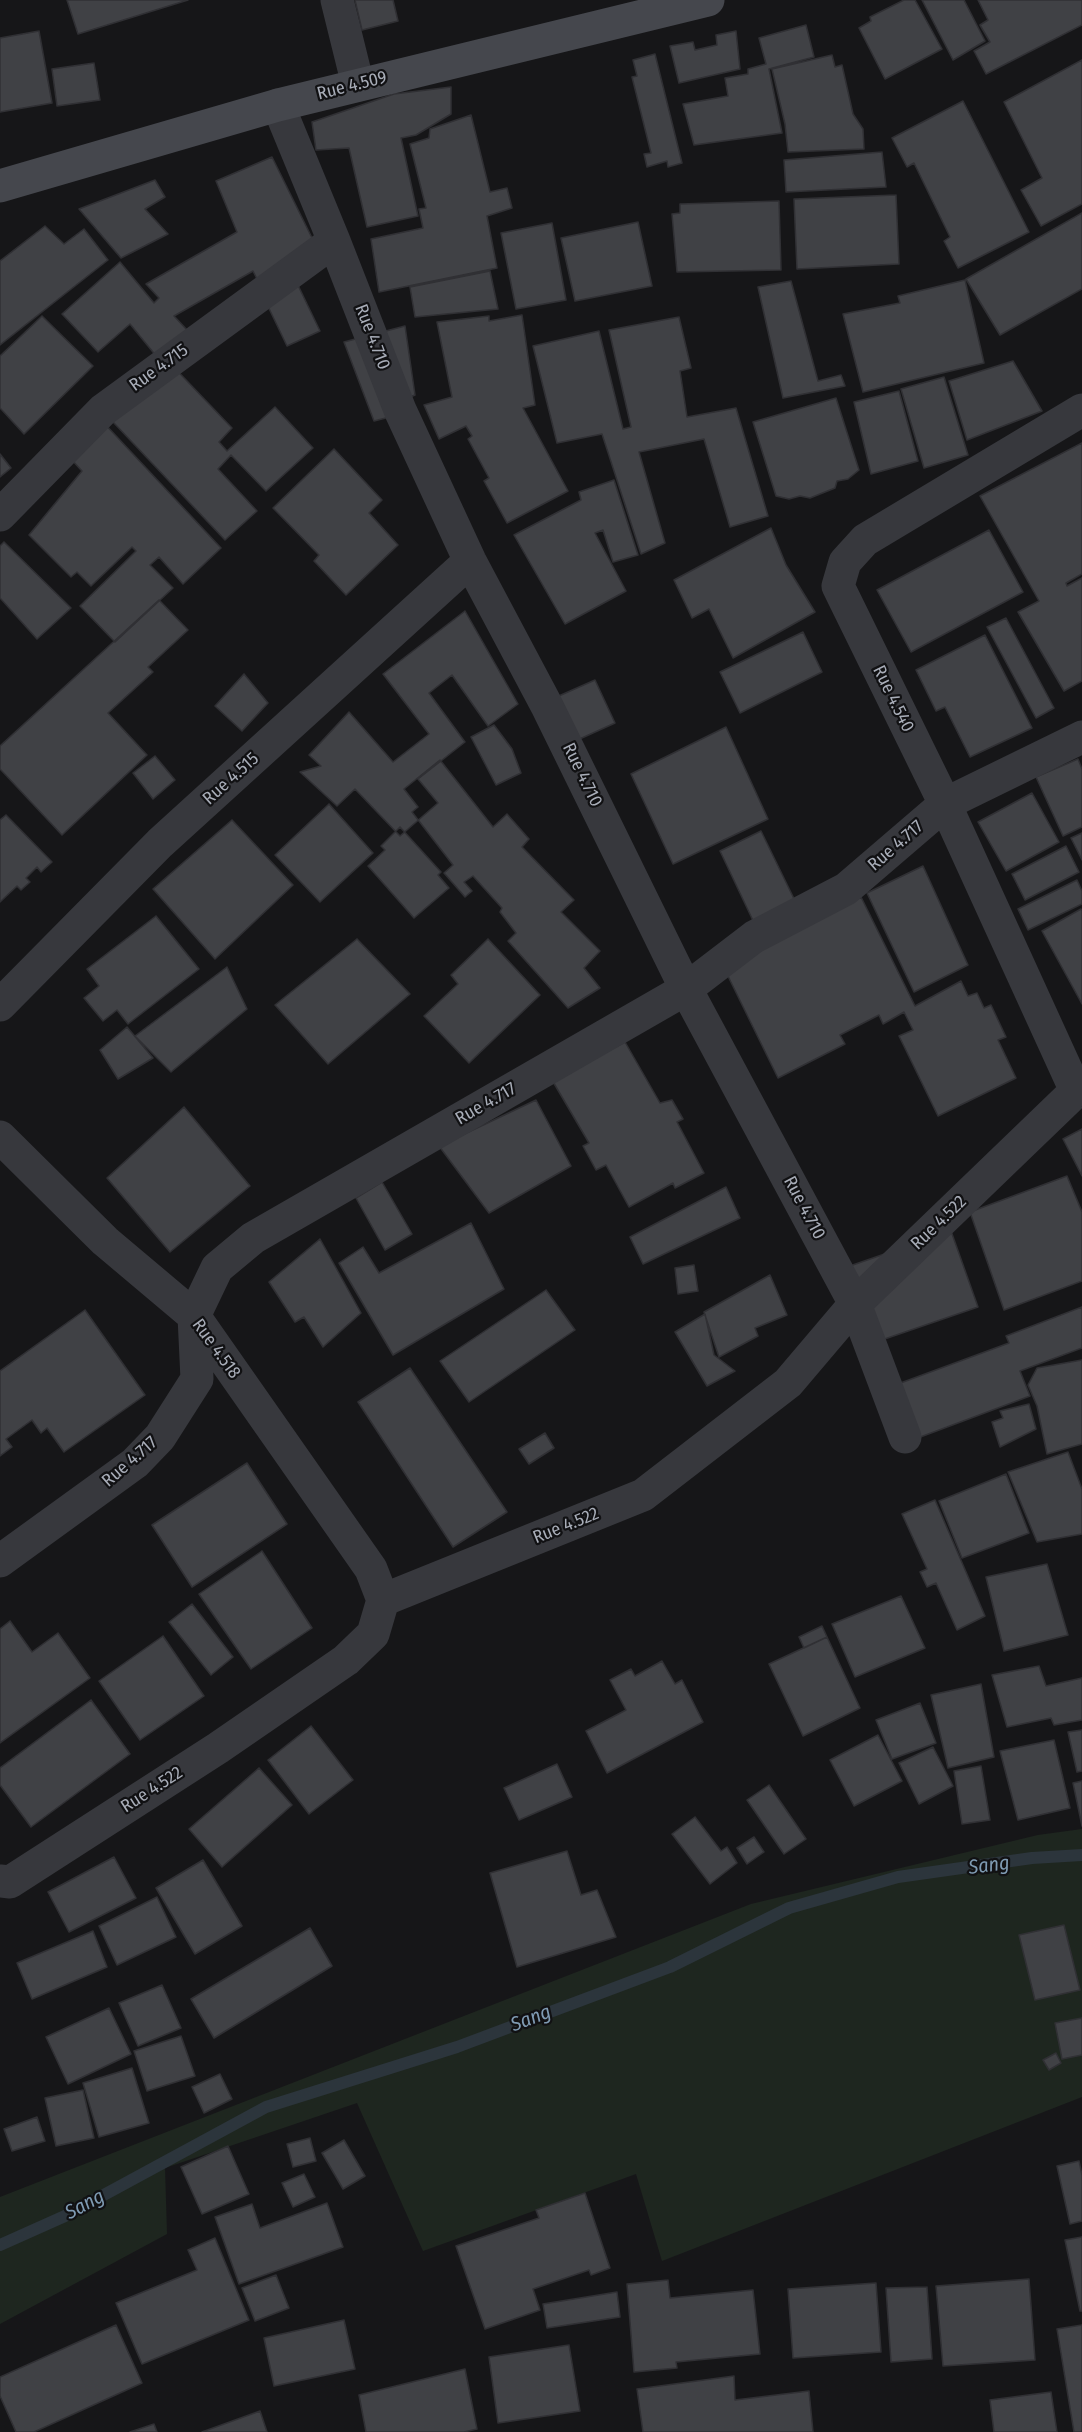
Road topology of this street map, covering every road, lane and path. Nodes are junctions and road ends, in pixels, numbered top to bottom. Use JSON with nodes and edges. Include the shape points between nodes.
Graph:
{"nodes":[{"id":1,"x":338,"y":0,"type":"edge"},
{"id":2,"x":708,"y":0,"type":"edge"},
{"id":3,"x":358,"y":85,"type":"junction"},
{"id":4,"x":278,"y":105,"type":"junction"},
{"id":5,"x":0,"y":186,"type":"edge"},
{"id":6,"x":334,"y":241,"type":"junction"},
{"id":7,"x":1082,"y":410,"type":"edge"},
{"id":8,"x":0,"y":515,"type":"edge"},
{"id":9,"x":470,"y":561,"type":"junction"},
{"id":10,"x":1082,"y":737,"type":"edge"},
{"id":11,"x":945,"y":804,"type":"junction"},
{"id":12,"x":686,"y":989,"type":"junction"},
{"id":13,"x":0,"y":1005,"type":"edge"},
{"id":14,"x":1079,"y":1089,"type":"edge"},
{"id":15,"x":0,"y":1137,"type":"edge"},
{"id":16,"x":855,"y":1304,"type":"junction"},
{"id":17,"x":194,"y":1316,"type":"junction"},
{"id":18,"x":905,"y":1437,"type":"dead end"},
{"id":19,"x":0,"y":1561,"type":"edge"},
{"id":20,"x":383,"y":1600,"type":"junction"},
{"id":21,"x":0,"y":1881,"type":"edge"}],
"edges":[{"from":1,"to":3,"type":"street"},
{"from":2,"to":3,"type":"street","name":"Rue 4.509"},
{"from":3,"to":4,"type":"street","name":"Rue 4.509"},
{"from":4,"to":5,"type":"street","name":"Rue 4.509"},
{"from":4,"to":6,"type":"street","name":"Rue 4.710"},
{"from":6,"to":8,"type":"street","name":"Rue 4.715","via":[[102,410]]},
{"from":6,"to":9,"type":"street","name":"Rue 4.710","via":[[400,410]]},
{"from":7,"to":11,"type":"street","name":"Rue 4.540","via":[[865,540],[845,562],[838,586]]},
{"from":9,"to":12,"type":"street","name":"Rue 4.710","via":[[547,706]]},
{"from":9,"to":13,"type":"street","name":"Rue 4.515","via":[[160,843]]},
{"from":10,"to":11,"type":"street","name":"Rue 4.717"},
{"from":11,"to":12,"type":"street","name":"Rue 4.717","via":[[846,889],[754,936]]},
{"from":11,"to":14,"type":"street","name":"Rue 4.540"},
{"from":12,"to":16,"type":"street","name":"Rue 4.710"},
{"from":12,"to":17,"type":"street","name":"Rue 4.717","via":[[253,1238],[217,1269]]},
{"from":14,"to":16,"type":"street","name":"Rue 4.522"},
{"from":15,"to":17,"type":"street","name":"Rue 4.518","via":[[105,1241]]},
{"from":16,"to":18,"type":"street","name":"Rue 4.710"},
{"from":16,"to":20,"type":"street","name":"Rue 4.522","via":[[788,1383],[643,1495]]},
{"from":17,"to":19,"type":"street","name":"Rue 4.717","via":[[197,1379],[160,1437],[135,1463]]},
{"from":17,"to":20,"type":"street","name":"Rue 4.518","via":[[370,1569]]},
{"from":20,"to":21,"type":"street","name":"Rue 4.522","via":[[373,1634],[346,1660],[10,1882]]}]}
